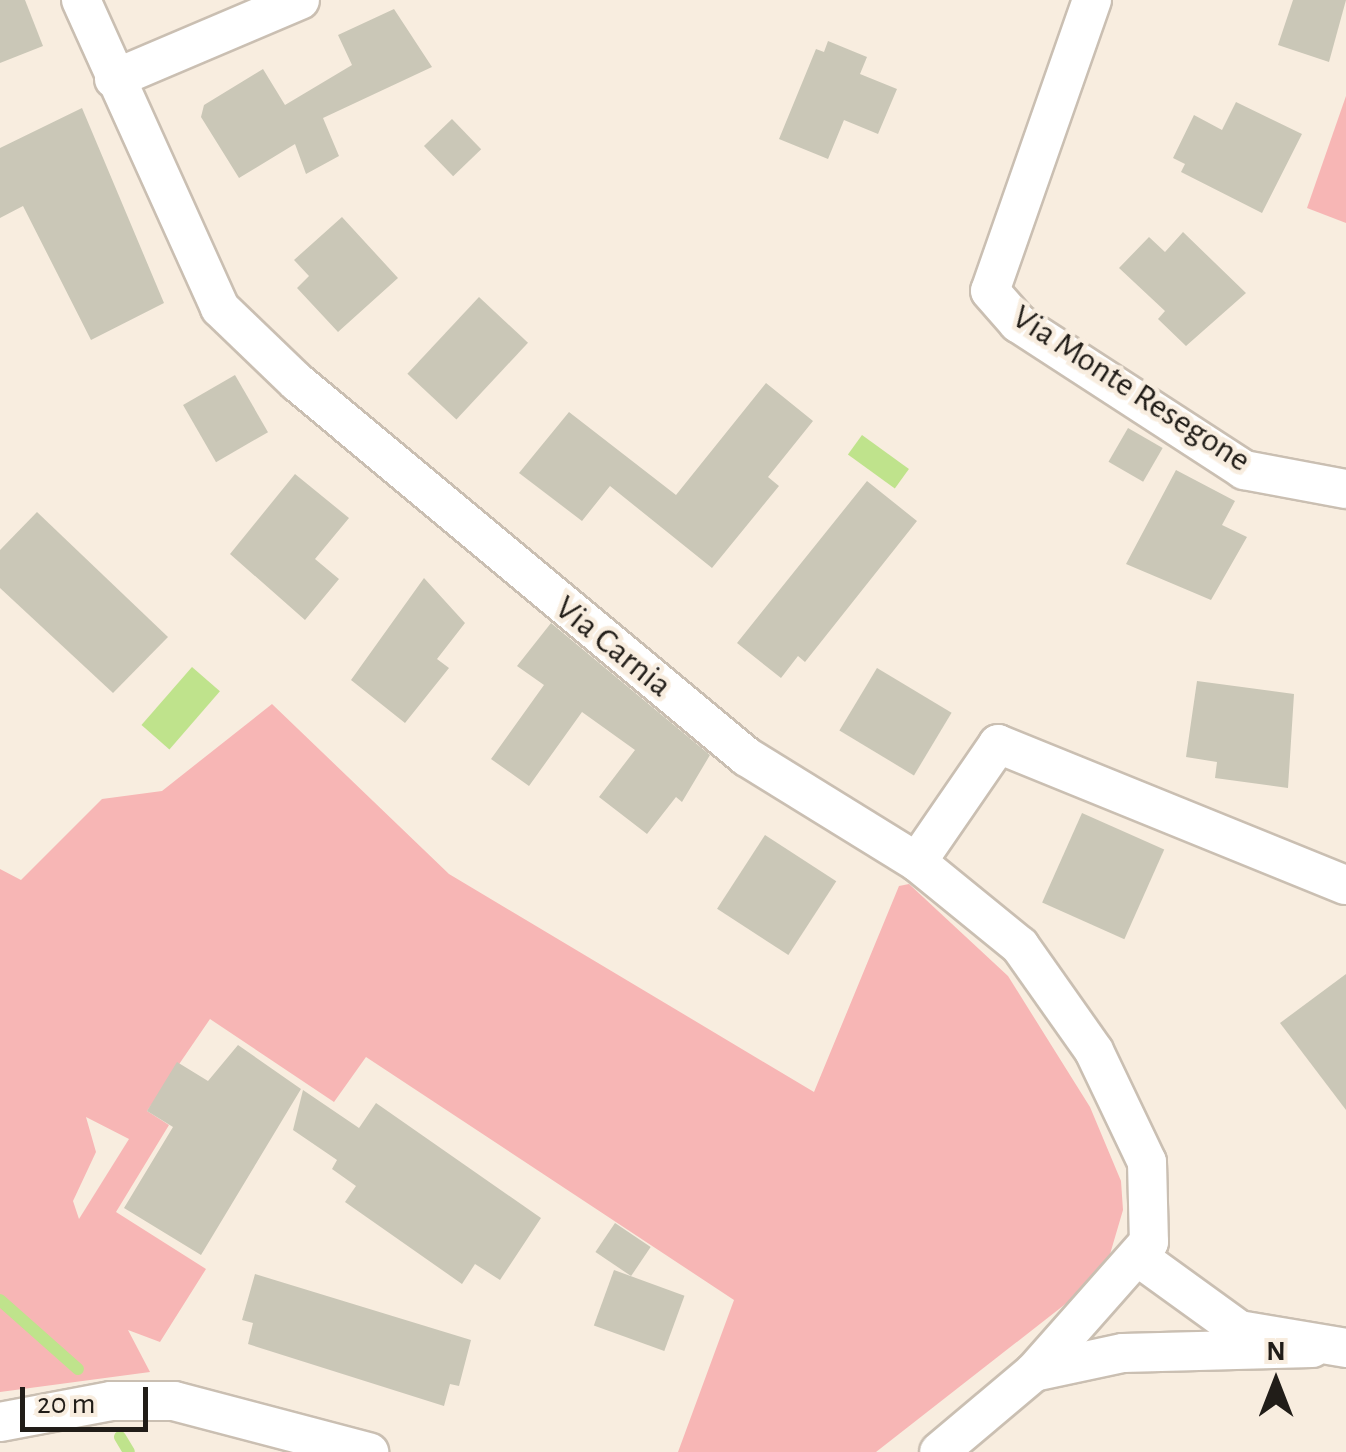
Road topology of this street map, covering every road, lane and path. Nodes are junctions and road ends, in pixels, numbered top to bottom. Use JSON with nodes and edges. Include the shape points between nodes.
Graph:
{"nodes":[{"id":1,"x":81,"y":0,"type":"edge"},
{"id":2,"x":300,"y":0,"type":"edge"},
{"id":3,"x":1092,"y":0,"type":"edge"},
{"id":4,"x":114,"y":79,"type":"junction"},
{"id":5,"x":1346,"y":489,"type":"edge"},
{"id":6,"x":917,"y":862,"type":"junction"},
{"id":7,"x":1346,"y":885,"type":"edge"},
{"id":8,"x":1141,"y":1259,"type":"junction"},
{"id":9,"x":1329,"y":1348,"type":"edge"},
{"id":10,"x":1034,"y":1372,"type":"junction"},
{"id":11,"x":0,"y":1422,"type":"edge"},
{"id":12,"x":369,"y":1452,"type":"edge"},
{"id":13,"x":938,"y":1452,"type":"edge"}],
"edges":[{"from":1,"to":4,"type":"street","name":"Via Carnia"},
{"from":2,"to":4,"type":"street"},
{"from":3,"to":5,"type":"street","name":"Via Monte Resegone","via":[[990,290],[1018,323],[1244,470]]},
{"from":4,"to":6,"type":"street","name":"Via Carnia","via":[[233,320],[747,756]]},
{"from":6,"to":7,"type":"street","via":[[998,744]]},
{"from":6,"to":8,"type":"street","name":"Via Carnia","via":[[1020,946],[1094,1051],[1147,1162],[1153,1208]]},
{"from":8,"to":9,"type":"street","via":[[1239,1330]]},
{"from":8,"to":10,"type":"street"},
{"from":9,"to":10,"type":"street","via":[[1123,1353]]},
{"from":10,"to":13,"type":"street"},
{"from":11,"to":12,"type":"street","via":[[111,1401],[174,1401]]}]}
